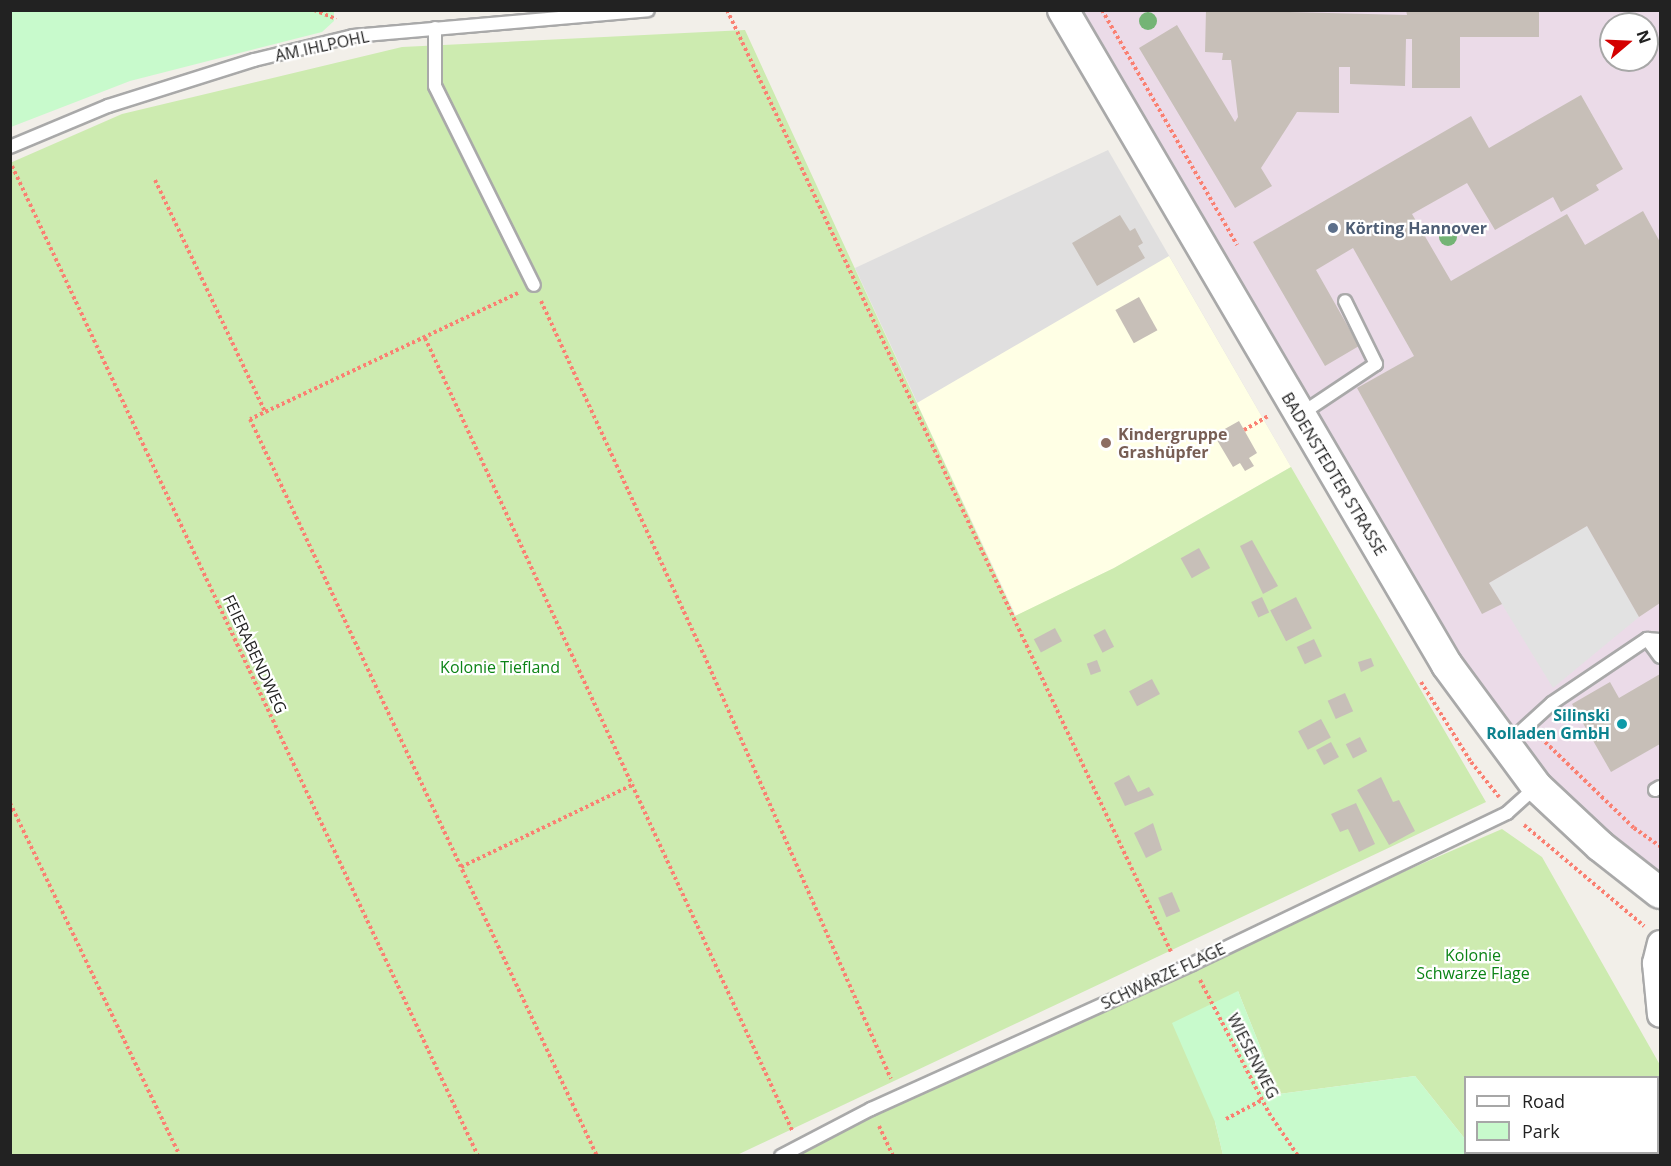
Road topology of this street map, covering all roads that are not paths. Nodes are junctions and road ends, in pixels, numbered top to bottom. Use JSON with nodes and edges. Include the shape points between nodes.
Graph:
{"nodes":[{"id":1,"x":648,"y":10,"type":"edge"},
{"id":2,"x":1063,"y":10,"type":"edge"},
{"id":3,"x":435,"y":28,"type":"junction"},
{"id":4,"x":10,"y":147,"type":"edge"},
{"id":5,"x":534,"y":285,"type":"road end"},
{"id":6,"x":1346,"y":301,"type":"dead end"},
{"id":7,"x":1299,"y":415,"type":"junction"},
{"id":8,"x":1647,"y":639,"type":"junction"},
{"id":9,"x":1660,"y":640,"type":"edge"},
{"id":10,"x":1660,"y":657,"type":"edge"},
{"id":11,"x":1506,"y":745,"type":"junction"},
{"id":12,"x":1537,"y":786,"type":"junction"},
{"id":13,"x":1660,"y":893,"type":"edge"},
{"id":14,"x":1660,"y":943,"type":"edge"},
{"id":15,"x":1660,"y":1015,"type":"edge"},
{"id":16,"x":782,"y":1155,"type":"edge"}],
"edges":[{"from":1,"to":3,"type":"lane","name":"AM IHLPOHL"},
{"from":2,"to":7,"type":"street","name":"BADENSTEDTER STRASSE"},
{"from":3,"to":4,"type":"lane","name":"AM IHLPOHL","via":[[353,36],[254,60],[108,106]]},
{"from":3,"to":5,"type":"lane","via":[[435,86]]},
{"from":6,"to":7,"type":"lane","via":[[1376,364]]},
{"from":7,"to":11,"type":"street","name":"BADENSTEDTER STRASSE","via":[[1447,665]]},
{"from":8,"to":9,"type":"lane"},
{"from":8,"to":10,"type":"lane"},
{"from":8,"to":11,"type":"lane","via":[[1552,703]]},
{"from":11,"to":12,"type":"street","name":"BADENSTEDTER STRASSE"},
{"from":12,"to":13,"type":"street","name":"BADENSTEDTER STRASSE","via":[[1600,846]]},
{"from":12,"to":16,"type":"lane","name":"SCHWARZE FLAGE","via":[[1507,813],[1192,963],[871,1109]]},
{"from":14,"to":15,"type":"street","via":[[1655,963]]}]}
